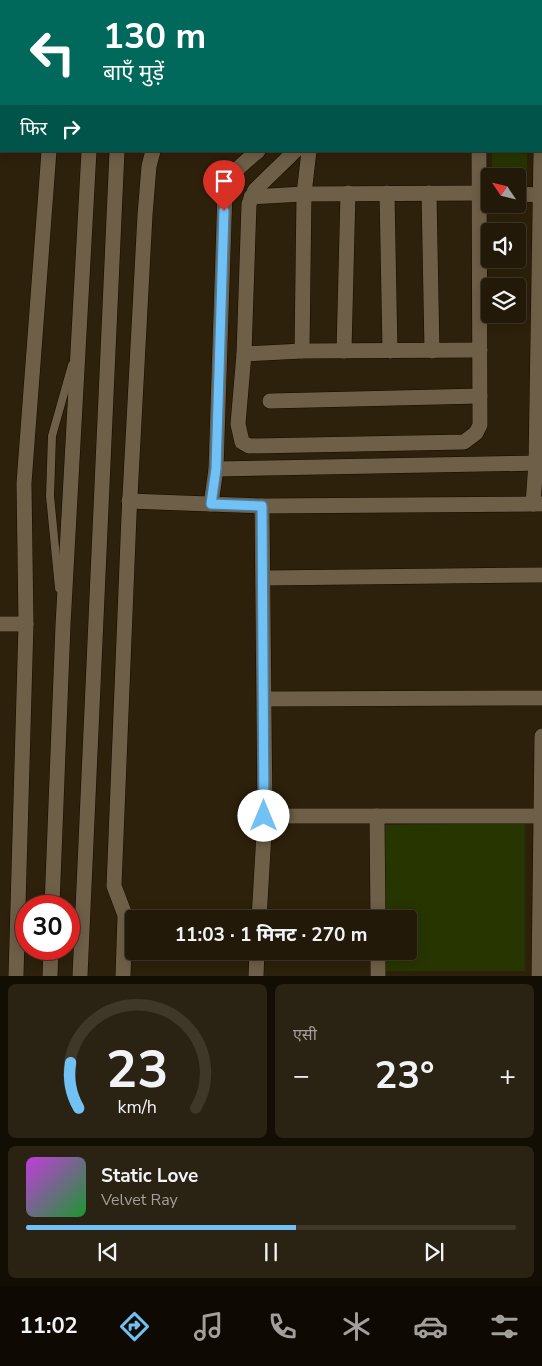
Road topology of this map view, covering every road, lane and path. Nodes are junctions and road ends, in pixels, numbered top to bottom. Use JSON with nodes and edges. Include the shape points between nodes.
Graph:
{"nodes":[{"id":1,"x":49,"y":152,"type":"edge"},
{"id":2,"x":89,"y":152,"type":"edge"},
{"id":3,"x":117,"y":152,"type":"edge"},
{"id":4,"x":153,"y":152,"type":"edge"},
{"id":5,"x":257,"y":152,"type":"edge"},
{"id":6,"x":294,"y":152,"type":"edge"},
{"id":7,"x":308,"y":152,"type":"edge"},
{"id":8,"x":479,"y":152,"type":"edge"},
{"id":9,"x":541,"y":152,"type":"edge"},
{"id":10,"x":481,"y":168,"type":"edge"},
{"id":11,"x":481,"y":192,"type":"edge"},
{"id":12,"x":348,"y":193,"type":"junction"},
{"id":13,"x":387,"y":193,"type":"junction"},
{"id":14,"x":429,"y":193,"type":"junction"},
{"id":15,"x":304,"y":194,"type":"junction"},
{"id":16,"x":526,"y":194,"type":"edge"},
{"id":17,"x":540,"y":195,"type":"junction"},
{"id":18,"x":251,"y":197,"type":"junction"},
{"id":19,"x":484,"y":213,"type":"edge"},
{"id":20,"x":81,"y":332,"type":"junction"},
{"id":21,"x":432,"y":350,"type":"junction"},
{"id":22,"x":480,"y":350,"type":"junction"},
{"id":23,"x":302,"y":351,"type":"junction"},
{"id":24,"x":344,"y":351,"type":"junction"},
{"id":25,"x":390,"y":351,"type":"junction"},
{"id":26,"x":244,"y":354,"type":"junction"},
{"id":27,"x":480,"y":396,"type":"junction"},
{"id":28,"x":270,"y":401,"type":"dead end"},
{"id":29,"x":539,"y":462,"type":"edge"},
{"id":30,"x":216,"y":469,"type":"junction"},
{"id":31,"x":130,"y":501,"type":"junction"},
{"id":32,"x":211,"y":504,"type":"junction"},
{"id":33,"x":537,"y":504,"type":"edge"},
{"id":34,"x":262,"y":506,"type":"junction"},
{"id":35,"x":542,"y":575,"type":"edge"},
{"id":36,"x":264,"y":578,"type":"junction"},
{"id":37,"x":0,"y":624,"type":"edge"},
{"id":38,"x":26,"y":624,"type":"junction"},
{"id":39,"x":63,"y":625,"type":"junction"},
{"id":40,"x":542,"y":698,"type":"edge"},
{"id":41,"x":264,"y":699,"type":"junction"},
{"id":42,"x":542,"y":736,"type":"edge"},
{"id":43,"x":264,"y":816,"type":"junction"},
{"id":44,"x":377,"y":816,"type":"junction"},
{"id":45,"x":541,"y":816,"type":"edge"},
{"id":46,"x":52,"y":895,"type":"edge"},
{"id":47,"x":259,"y":910,"type":"edge"},
{"id":48,"x":378,"y":910,"type":"edge"},
{"id":49,"x":51,"y":960,"type":"edge"},
{"id":50,"x":257,"y":960,"type":"edge"},
{"id":51,"x":378,"y":960,"type":"edge"},
{"id":52,"x":16,"y":976,"type":"edge"},
{"id":53,"x":50,"y":976,"type":"edge"},
{"id":54,"x":80,"y":976,"type":"edge"},
{"id":55,"x":123,"y":976,"type":"edge"},
{"id":56,"x":256,"y":976,"type":"edge"},
{"id":57,"x":378,"y":976,"type":"edge"},
{"id":58,"x":539,"y":976,"type":"edge"}],
"edges":[{"from":1,"to":38,"type":"street","via":[[24,482]]},
{"from":2,"to":20,"type":"street"},
{"from":3,"to":54,"type":"street"},
{"from":4,"to":31,"type":"street","via":[[148,166]]},
{"from":5,"to":30,"type":"street","via":[[233,173],[225,191]]},
{"from":6,"to":18,"type":"street"},
{"from":7,"to":15,"type":"street"},
{"from":8,"to":10,"type":"street"},
{"from":9,"to":17,"type":"street"},
{"from":11,"to":14,"type":"street"},
{"from":12,"to":13,"type":"street"},
{"from":12,"to":15,"type":"street"},
{"from":12,"to":24,"type":"street"},
{"from":13,"to":14,"type":"street"},
{"from":13,"to":25,"type":"street"},
{"from":14,"to":21,"type":"street"},
{"from":15,"to":18,"type":"street"},
{"from":15,"to":23,"type":"street"},
{"from":16,"to":17,"type":"street"},
{"from":17,"to":29,"type":"street"},
{"from":18,"to":26,"type":"street"},
{"from":19,"to":22,"type":"street"},
{"from":20,"to":39,"type":"street"},
{"from":20,"to":39,"type":"lane","via":[[52,436],[50,496]]},
{"from":21,"to":22,"type":"street"},
{"from":21,"to":25,"type":"street"},
{"from":22,"to":27,"type":"street"},
{"from":23,"to":24,"type":"street"},
{"from":23,"to":26,"type":"street"},
{"from":24,"to":25,"type":"street"},
{"from":26,"to":27,"type":"street","via":[[238,424],[242,442],[249,446],[464,442],[476,433],[480,425]]},
{"from":27,"to":28,"type":"street"},
{"from":29,"to":30,"type":"street"},
{"from":29,"to":33,"type":"street"},
{"from":30,"to":32,"type":"street"},
{"from":31,"to":32,"type":"street"},
{"from":31,"to":55,"type":"street","via":[[114,886],[125,915]]},
{"from":32,"to":34,"type":"street"},
{"from":33,"to":34,"type":"street"},
{"from":34,"to":36,"type":"street"},
{"from":35,"to":36,"type":"street"},
{"from":36,"to":41,"type":"street"},
{"from":37,"to":38,"type":"street"},
{"from":38,"to":52,"type":"street"},
{"from":39,"to":46,"type":"street"},
{"from":40,"to":41,"type":"street"},
{"from":41,"to":43,"type":"street"},
{"from":42,"to":45,"type":"street"},
{"from":43,"to":44,"type":"street"},
{"from":43,"to":47,"type":"street"},
{"from":44,"to":45,"type":"street"},
{"from":44,"to":48,"type":"street"},
{"from":45,"to":58,"type":"street"},
{"from":49,"to":53,"type":"street"},
{"from":50,"to":56,"type":"street"},
{"from":51,"to":57,"type":"street"}]}
